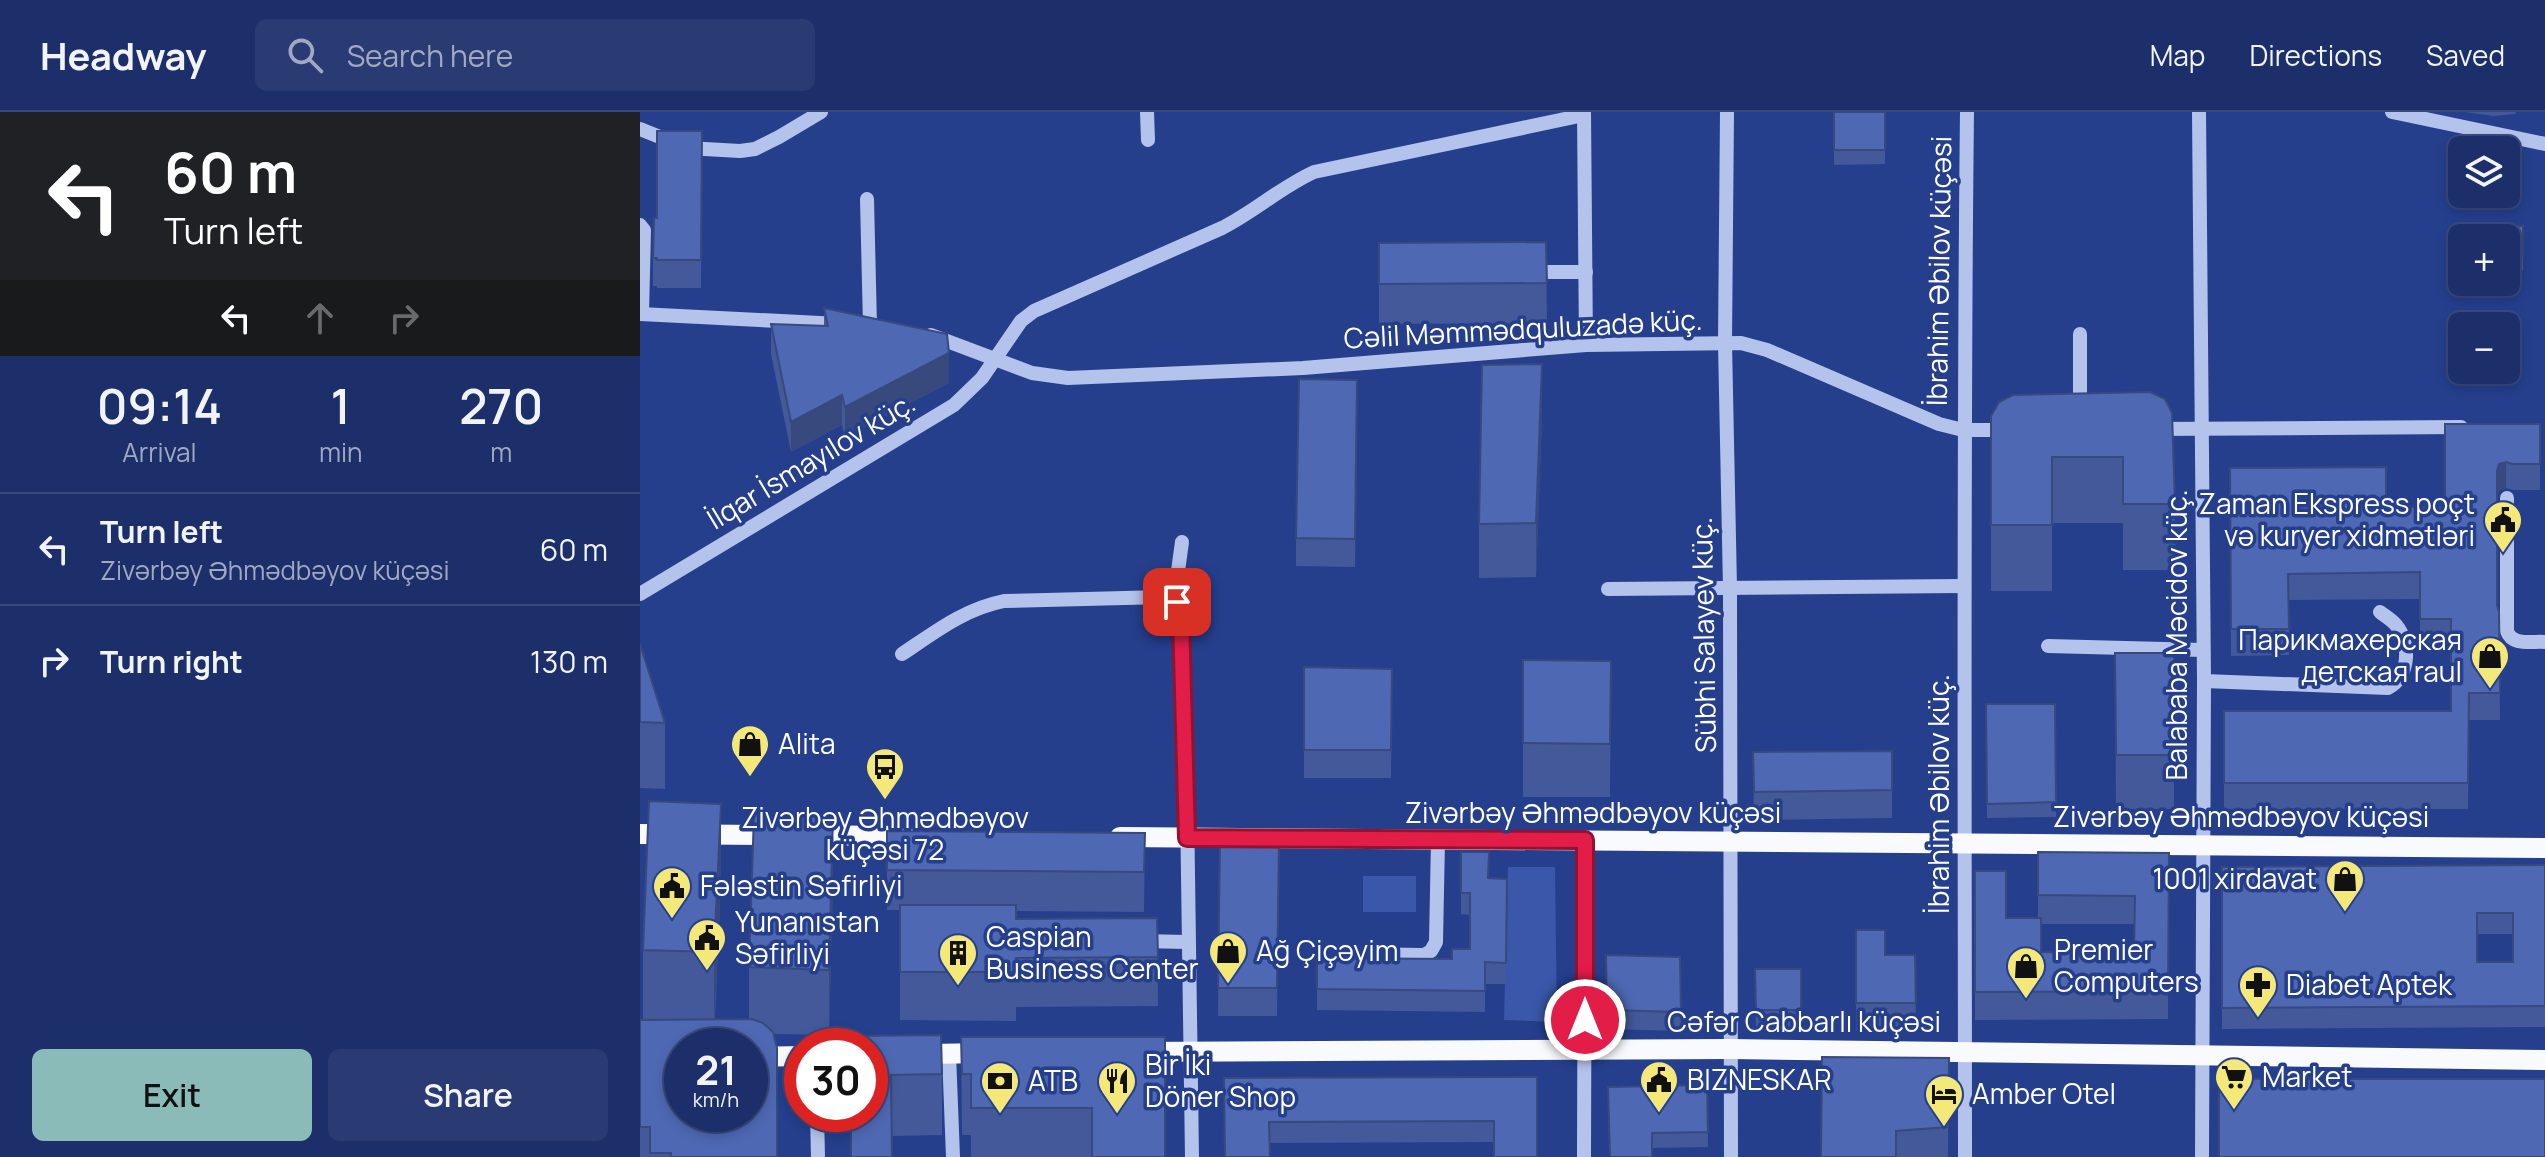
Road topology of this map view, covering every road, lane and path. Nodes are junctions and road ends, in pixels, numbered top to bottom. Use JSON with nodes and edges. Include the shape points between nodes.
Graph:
{"nodes":[{"id":1,"x":821,"y":112,"type":"edge"},
{"id":2,"x":1147,"y":112,"type":"edge"},
{"id":3,"x":1727,"y":112,"type":"edge"},
{"id":4,"x":1967,"y":112,"type":"edge"},
{"id":5,"x":2199,"y":112,"type":"edge"},
{"id":6,"x":2392,"y":112,"type":"edge"},
{"id":7,"x":1584,"y":114,"type":"edge"},
{"id":8,"x":640,"y":129,"type":"edge"},
{"id":9,"x":1148,"y":140,"type":"dead end"},
{"id":10,"x":2545,"y":144,"type":"edge"},
{"id":11,"x":867,"y":199,"type":"dead end"},
{"id":12,"x":640,"y":225,"type":"edge"},
{"id":13,"x":1522,"y":272,"type":"edge"},
{"id":14,"x":1586,"y":272,"type":"junction"},
{"id":15,"x":641,"y":314,"type":"edge"},
{"id":16,"x":915,"y":331,"type":"edge"},
{"id":17,"x":2080,"y":334,"type":"dead end"},
{"id":18,"x":1725,"y":343,"type":"junction"},
{"id":19,"x":1586,"y":345,"type":"junction"},
{"id":20,"x":994,"y":358,"type":"junction"},
{"id":21,"x":2471,"y":427,"type":"edge"},
{"id":22,"x":2202,"y":428,"type":"junction"},
{"id":23,"x":2141,"y":429,"type":"edge"},
{"id":24,"x":1963,"y":430,"type":"junction"},
{"id":25,"x":2021,"y":430,"type":"edge"},
{"id":26,"x":2080,"y":430,"type":"edge"},
{"id":27,"x":2507,"y":498,"type":"dead end"},
{"id":28,"x":1182,"y":542,"type":"dead end"},
{"id":29,"x":1963,"y":586,"type":"junction"},
{"id":30,"x":1730,"y":588,"type":"junction"},
{"id":31,"x":1608,"y":589,"type":"dead end"},
{"id":32,"x":640,"y":594,"type":"edge"},
{"id":33,"x":1174,"y":600,"type":"junction"},
{"id":34,"x":2380,"y":612,"type":"dead end"},
{"id":35,"x":2545,"y":642,"type":"edge"},
{"id":36,"x":2048,"y":646,"type":"dead end"},
{"id":37,"x":2203,"y":650,"type":"junction"},
{"id":38,"x":902,"y":654,"type":"dead end"},
{"id":39,"x":2204,"y":681,"type":"junction"},
{"id":40,"x":640,"y":834,"type":"edge"},
{"id":41,"x":931,"y":836,"type":"edge"},
{"id":42,"x":1098,"y":837,"type":"edge"},
{"id":43,"x":1187,"y":838,"type":"junction"},
{"id":44,"x":1438,"y":840,"type":"junction"},
{"id":45,"x":1585,"y":840,"type":"junction"},
{"id":46,"x":1731,"y":842,"type":"junction"},
{"id":47,"x":1966,"y":843,"type":"junction"},
{"id":48,"x":2203,"y":845,"type":"junction"},
{"id":49,"x":2545,"y":848,"type":"edge"},
{"id":50,"x":1125,"y":941,"type":"edge"},
{"id":51,"x":1188,"y":942,"type":"junction"},
{"id":52,"x":1349,"y":954,"type":"dead end"},
{"id":53,"x":1585,"y":1049,"type":"junction"},
{"id":54,"x":1731,"y":1049,"type":"junction"},
{"id":55,"x":1189,"y":1051,"type":"junction"},
{"id":56,"x":1965,"y":1051,"type":"junction"},
{"id":57,"x":1121,"y":1052,"type":"edge"},
{"id":58,"x":1012,"y":1053,"type":"edge"},
{"id":59,"x":949,"y":1054,"type":"junction"},
{"id":60,"x":888,"y":1055,"type":"edge"},
{"id":61,"x":2203,"y":1055,"type":"junction"},
{"id":62,"x":2545,"y":1060,"type":"edge"},
{"id":63,"x":817,"y":1132,"type":"edge"},
{"id":64,"x":818,"y":1157,"type":"edge"},
{"id":65,"x":953,"y":1157,"type":"edge"},
{"id":66,"x":1192,"y":1157,"type":"edge"},
{"id":67,"x":1584,"y":1157,"type":"edge"},
{"id":68,"x":1731,"y":1157,"type":"edge"},
{"id":69,"x":1965,"y":1157,"type":"edge"},
{"id":70,"x":2202,"y":1157,"type":"edge"}],
"edges":[{"from":1,"to":8,"type":"street","via":[[755,149],[740,151],[687,148]]},
{"from":2,"to":9,"type":"street"},
{"from":3,"to":18,"type":"street","name":"Sübhi Salayev küç."},
{"from":4,"to":24,"type":"street","name":"İbrahim Əbilov küçəsi"},
{"from":5,"to":22,"type":"street","name":"Balababa Məcidov küç."},
{"from":6,"to":10,"type":"street"},
{"from":7,"to":14,"type":"street"},
{"from":7,"to":20,"type":"street","name":"İlqar İsmayılov küç.","via":[[1299,178],[1244,217],[1034,311]]},
{"from":11,"to":15,"type":"street","via":[[876,326]]},
{"from":12,"to":15,"type":"street"},
{"from":13,"to":14,"type":"street"},
{"from":14,"to":19,"type":"street"},
{"from":16,"to":20,"type":"street","name":"Cəlil Məmmədquluzadə küç."},
{"from":17,"to":26,"type":"street"},
{"from":18,"to":19,"type":"street","name":"Cəlil Məmmədquluzadə küç."},
{"from":18,"to":24,"type":"street","name":"Cəlil Məmmədquluzadə küç.","via":[[1767,350]]},
{"from":18,"to":30,"type":"street","name":"Sübhi Salayev küç."},
{"from":19,"to":20,"type":"street","name":"Cəlil Məmmədquluzadə küç.","via":[[1303,368],[1068,378],[1045,376]]},
{"from":20,"to":32,"type":"street","name":"İlqar İsmayılov küç.","via":[[954,405]]},
{"from":21,"to":22,"type":"street"},
{"from":22,"to":23,"type":"street"},
{"from":22,"to":37,"type":"street","name":"Balababa Məcidov küç."},
{"from":24,"to":25,"type":"street","name":"Cəlil Məmmədquluzadə küç."},
{"from":24,"to":29,"type":"street","name":"İbrahim Əbilov küç."},
{"from":27,"to":35,"type":"street","via":[[2507,631],[2515,641]]},
{"from":28,"to":33,"type":"street"},
{"from":29,"to":30,"type":"street"},
{"from":29,"to":47,"type":"street","name":"İbrahim Əbilov küç."},
{"from":30,"to":31,"type":"street"},
{"from":30,"to":46,"type":"street","name":"Sübhi Salayev küç."},
{"from":33,"to":38,"type":"street","via":[[1004,601],[964,613]]},
{"from":33,"to":43,"type":"street","via":[[1181,618]]},
{"from":34,"to":39,"type":"street","via":[[2396,625],[2405,648],[2402,677],[2388,688]]},
{"from":36,"to":37,"type":"street"},
{"from":37,"to":39,"type":"street","name":"Balababa Məcidov küç."},
{"from":39,"to":48,"type":"street","name":"Balababa Məcidov küç."},
{"from":40,"to":41,"type":"main road"},
{"from":42,"to":43,"type":"main road","name":"Zivərbəy Əhmədbəyov küçəsi"},
{"from":43,"to":44,"type":"main road","name":"Zivərbəy Əhmədbəyov küçəsi"},
{"from":43,"to":51,"type":"street"},
{"from":44,"to":45,"type":"main road","name":"Zivərbəy Əhmədbəyov küçəsi"},
{"from":44,"to":52,"type":"street","via":[[1436,942],[1431,951]]},
{"from":45,"to":46,"type":"main road","name":"Zivərbəy Əhmədbəyov küçəsi"},
{"from":45,"to":53,"type":"street"},
{"from":46,"to":47,"type":"main road","name":"Zivərbəy Əhmədbəyov küçəsi"},
{"from":46,"to":54,"type":"street","name":"Sübhi Salayev küç."},
{"from":47,"to":48,"type":"main road","name":"Zivərbəy Əhmədbəyov küçəsi"},
{"from":47,"to":56,"type":"street","name":"İbrahim Əbilov küç."},
{"from":48,"to":49,"type":"main road","name":"Zivərbəy Əhmədbəyov küçəsi"},
{"from":48,"to":61,"type":"street","name":"Balababa Məcidov küç."},
{"from":50,"to":51,"type":"street"},
{"from":51,"to":55,"type":"street"},
{"from":53,"to":54,"type":"main road","name":"Cəfər Cabbarlı küçəsi"},
{"from":53,"to":55,"type":"main road","name":"Cəfər Cabbarlı küçəsi"},
{"from":53,"to":67,"type":"street"},
{"from":54,"to":56,"type":"main road","name":"Cəfər Cabbarlı küçəsi"},
{"from":54,"to":68,"type":"street","name":"Sübhi Salayev küç."},
{"from":55,"to":57,"type":"main road","name":"Cəfər Cabbarlı küçəsi"},
{"from":55,"to":66,"type":"street"},
{"from":56,"to":61,"type":"main road","name":"Cəfər Cabbarlı küçəsi"},
{"from":56,"to":69,"type":"street","name":"İbrahim Əbilov küç."},
{"from":58,"to":59,"type":"main road"},
{"from":59,"to":60,"type":"main road"},
{"from":59,"to":65,"type":"street"},
{"from":61,"to":62,"type":"main road","name":"Cəfər Cabbarlı küçəsi"},
{"from":61,"to":70,"type":"street","name":"Balababa Məcidov küç."},
{"from":63,"to":64,"type":"street"}]}
